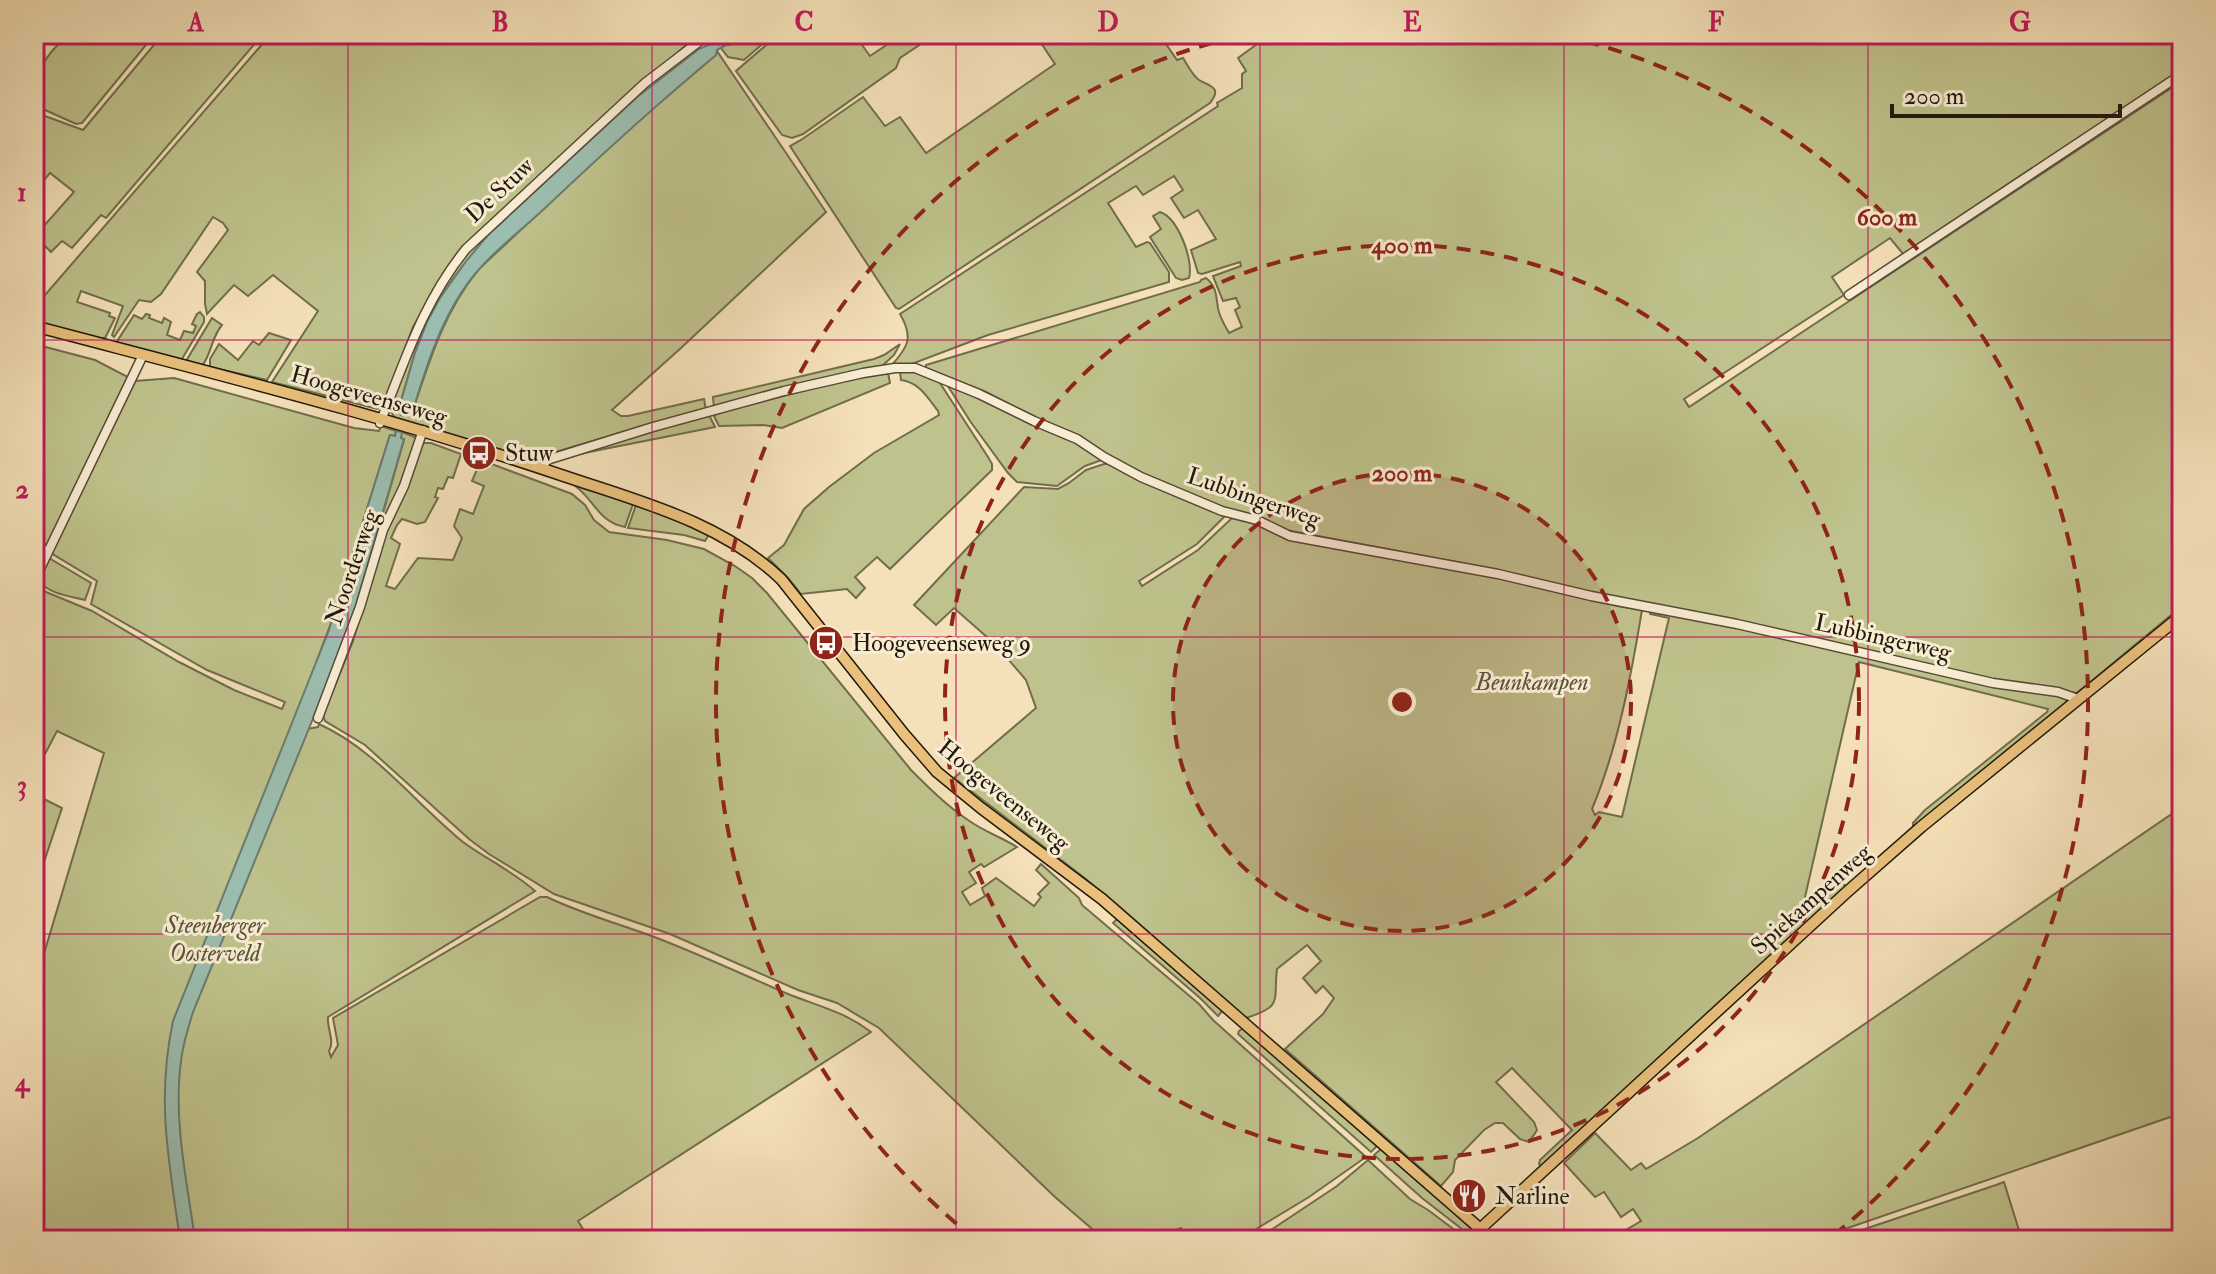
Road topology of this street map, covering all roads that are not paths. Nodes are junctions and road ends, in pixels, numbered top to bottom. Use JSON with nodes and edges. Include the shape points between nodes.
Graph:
{"nodes":[{"id":1,"x":709,"y":34,"type":"edge"},
{"id":2,"x":2182,"y":74,"type":"edge"},
{"id":3,"x":1849,"y":295,"type":"dead end"},
{"id":4,"x":34,"y":326,"type":"edge"},
{"id":5,"x":143,"y":355,"type":"junction"},
{"id":6,"x":381,"y":421,"type":"junction"},
{"id":7,"x":423,"y":430,"type":"junction"},
{"id":8,"x":542,"y":468,"type":"junction"},
{"id":9,"x":34,"y":539,"type":"edge"},
{"id":10,"x":47,"y":554,"type":"junction"},
{"id":11,"x":34,"y":581,"type":"edge"},
{"id":12,"x":2182,"y":615,"type":"edge"},
{"id":13,"x":834,"y":645,"type":"junction"},
{"id":14,"x":822,"y":654,"type":"dead end"},
{"id":15,"x":2078,"y":699,"type":"junction"},
{"id":16,"x":318,"y":718,"type":"dead end"},
{"id":17,"x":34,"y":1049,"type":"edge"},
{"id":18,"x":34,"y":1086,"type":"edge"},
{"id":19,"x":1480,"y":1229,"type":"junction"},
{"id":20,"x":1493,"y":1240,"type":"edge"}],
"edges":[{"from":1,"to":6,"type":"street","name":"De Stuw","via":[[645,83],[466,249],[426,308]]},
{"from":2,"to":3,"type":"street"},
{"from":4,"to":5,"type":"main road","name":"Hoogeveenseweg"},
{"from":5,"to":6,"type":"main road","name":"Hoogeveenseweg"},
{"from":5,"to":10,"type":"street"},
{"from":6,"to":7,"type":"main road","name":"Hoogeveenseweg"},
{"from":7,"to":8,"type":"main road","name":"Hoogeveenseweg"},
{"from":7,"to":16,"type":"street","name":"Noorderweg"},
{"from":8,"to":13,"type":"main road","name":"Hoogeveenseweg","via":[[672,512],[737,544],[781,579]]},
{"from":8,"to":15,"type":"street","name":"Lubbingerweg","via":[[547,460],[755,399],[863,373],[915,368],[1077,439],[1141,477],[1290,536],[1498,574]]},
{"from":9,"to":10,"type":"street"},
{"from":10,"to":11,"type":"street"},
{"from":12,"to":15,"type":"main road","name":"Spiekampenweg"},
{"from":13,"to":14,"type":"street"},
{"from":13,"to":19,"type":"main road","name":"Hoogeveenseweg","via":[[937,772],[1102,899]]},
{"from":15,"to":19,"type":"main road","name":"Spiekampenweg","via":[[1847,892]]},
{"from":17,"to":18,"type":"street"},
{"from":19,"to":20,"type":"main road","name":"Hoogeveenseweg"}]}
